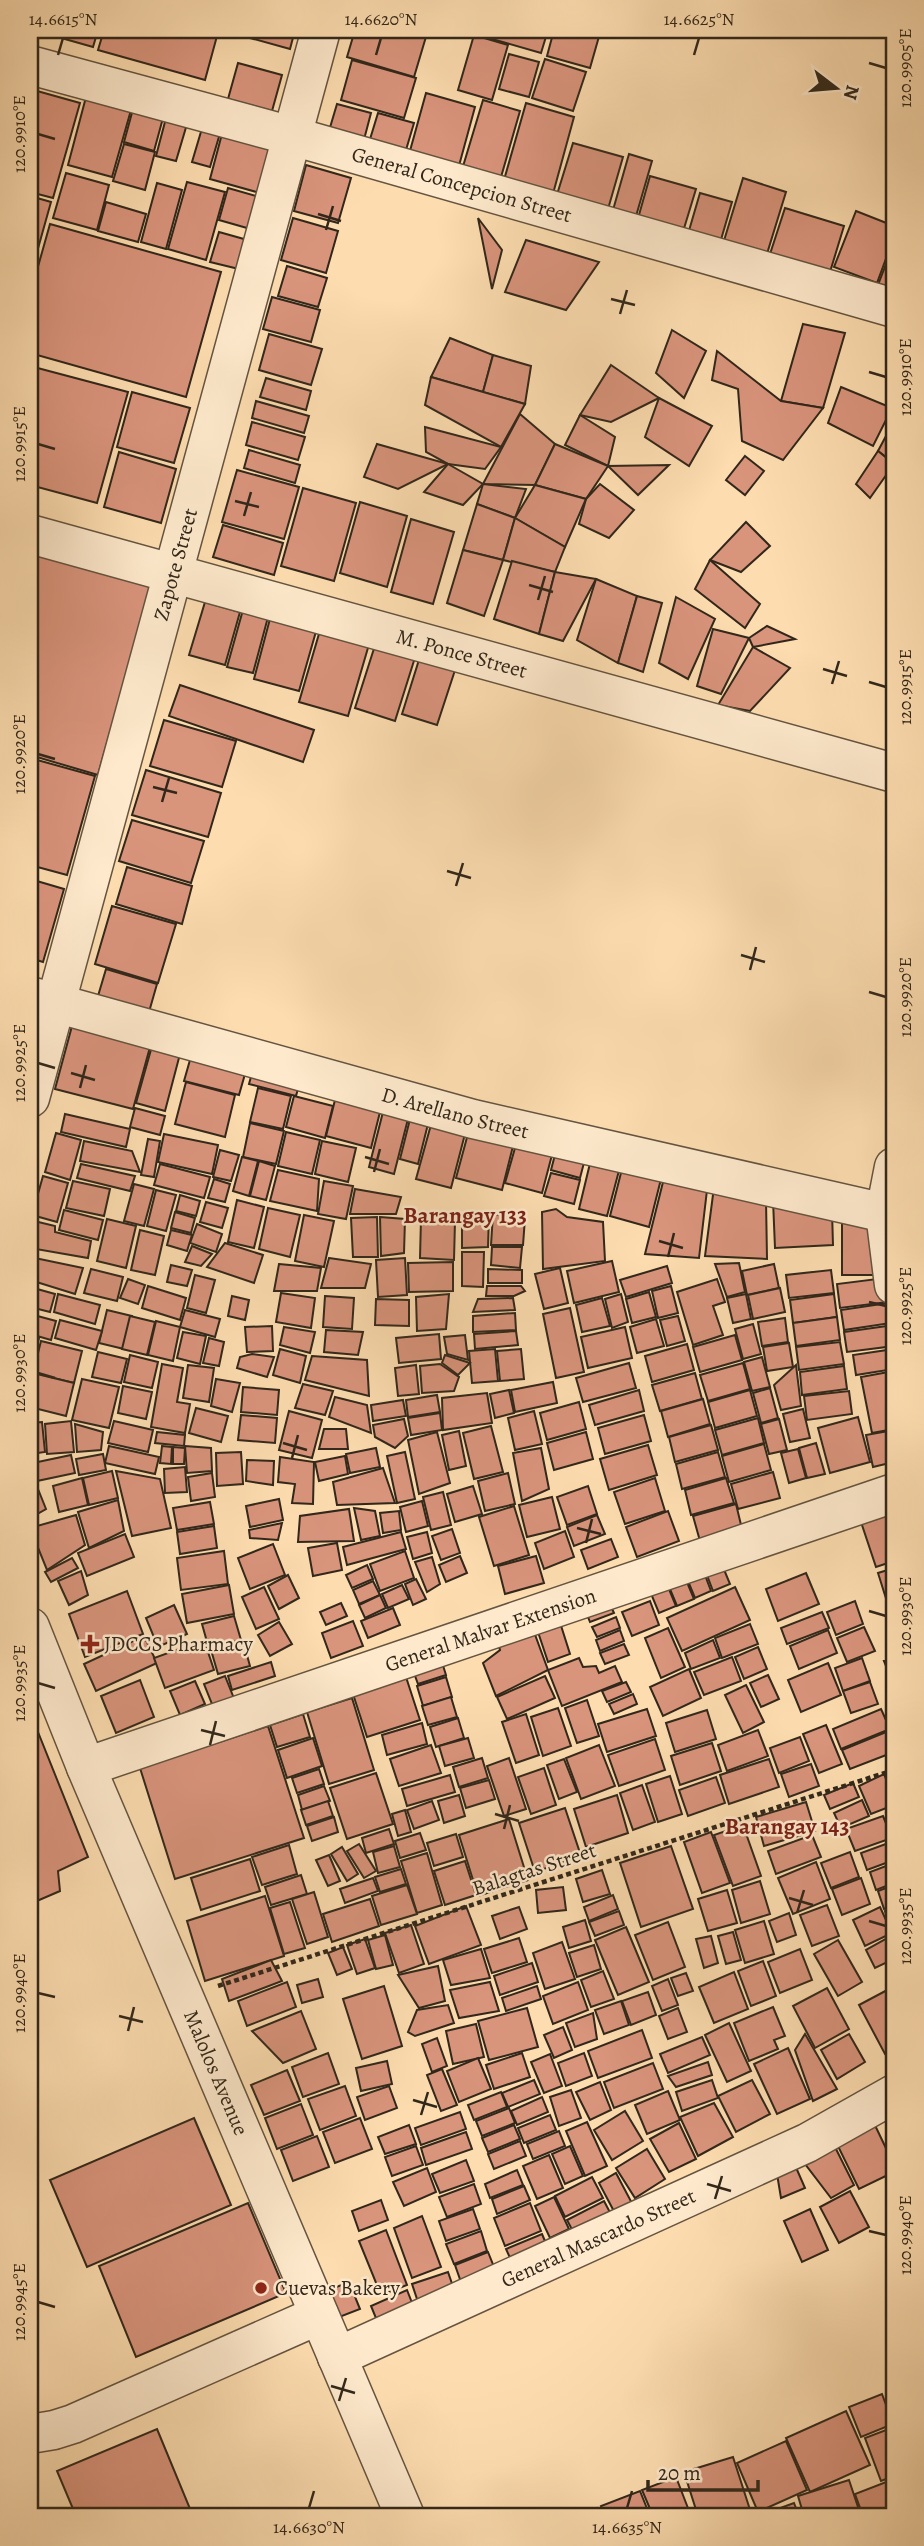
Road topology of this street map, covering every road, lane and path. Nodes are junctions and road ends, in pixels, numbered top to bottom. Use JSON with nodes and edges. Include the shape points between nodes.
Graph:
{"nodes":[{"id":1,"x":321,"y":30,"type":"edge"},
{"id":2,"x":30,"y":65,"type":"edge"},
{"id":3,"x":292,"y":136,"type":"junction"},
{"id":4,"x":894,"y":308,"type":"edge"},
{"id":5,"x":30,"y":534,"type":"edge"},
{"id":6,"x":173,"y":573,"type":"junction"},
{"id":7,"x":894,"y":773,"type":"edge"},
{"id":8,"x":43,"y":999,"type":"edge"},
{"id":9,"x":30,"y":1098,"type":"edge"},
{"id":10,"x":894,"y":1167,"type":"edge"},
{"id":11,"x":885,"y":1213,"type":"junction"},
{"id":12,"x":894,"y":1285,"type":"edge"},
{"id":13,"x":894,"y":1493,"type":"edge"},
{"id":14,"x":30,"y":1627,"type":"edge"},
{"id":15,"x":86,"y":1767,"type":"junction"},
{"id":16,"x":894,"y":1770,"type":"edge"},
{"id":17,"x":184,"y":1997,"type":"junction"},
{"id":18,"x":894,"y":2094,"type":"edge"},
{"id":19,"x":319,"y":2315,"type":"junction"},
{"id":20,"x":337,"y":2357,"type":"junction"},
{"id":21,"x":30,"y":2434,"type":"edge"},
{"id":22,"x":405,"y":2516,"type":"edge"}],
"edges":[{"from":1,"to":3,"type":"street","name":"Zapote Street"},
{"from":2,"to":3,"type":"street","name":"General Concepcion Street"},
{"from":3,"to":4,"type":"street","name":"General Concepcion Street"},
{"from":3,"to":6,"type":"street","name":"Zapote Street"},
{"from":5,"to":6,"type":"street","name":"M. Ponce Street"},
{"from":6,"to":7,"type":"street","name":"M. Ponce Street"},
{"from":6,"to":8,"type":"street","name":"Zapote Street"},
{"from":8,"to":9,"type":"street","name":"Zapote Street"},
{"from":8,"to":11,"type":"street","name":"D. Arellano Street","via":[[474,1119]]},
{"from":10,"to":11,"type":"street"},
{"from":11,"to":12,"type":"street"},
{"from":13,"to":15,"type":"street","name":"General Malvar Extension"},
{"from":14,"to":15,"type":"street","name":"Malolos Avenue"},
{"from":15,"to":17,"type":"street","name":"Malolos Avenue"},
{"from":16,"to":17,"type":"path","name":"Balagtas Street"},
{"from":17,"to":19,"type":"street","name":"Malolos Avenue"},
{"from":18,"to":20,"type":"street","name":"General Mascardo Street","via":[[807,2143]]},
{"from":19,"to":20,"type":"street","name":"Malolos Avenue"},
{"from":19,"to":21,"type":"street","via":[[73,2424]]},
{"from":20,"to":22,"type":"street","name":"Malolos Avenue"}]}
